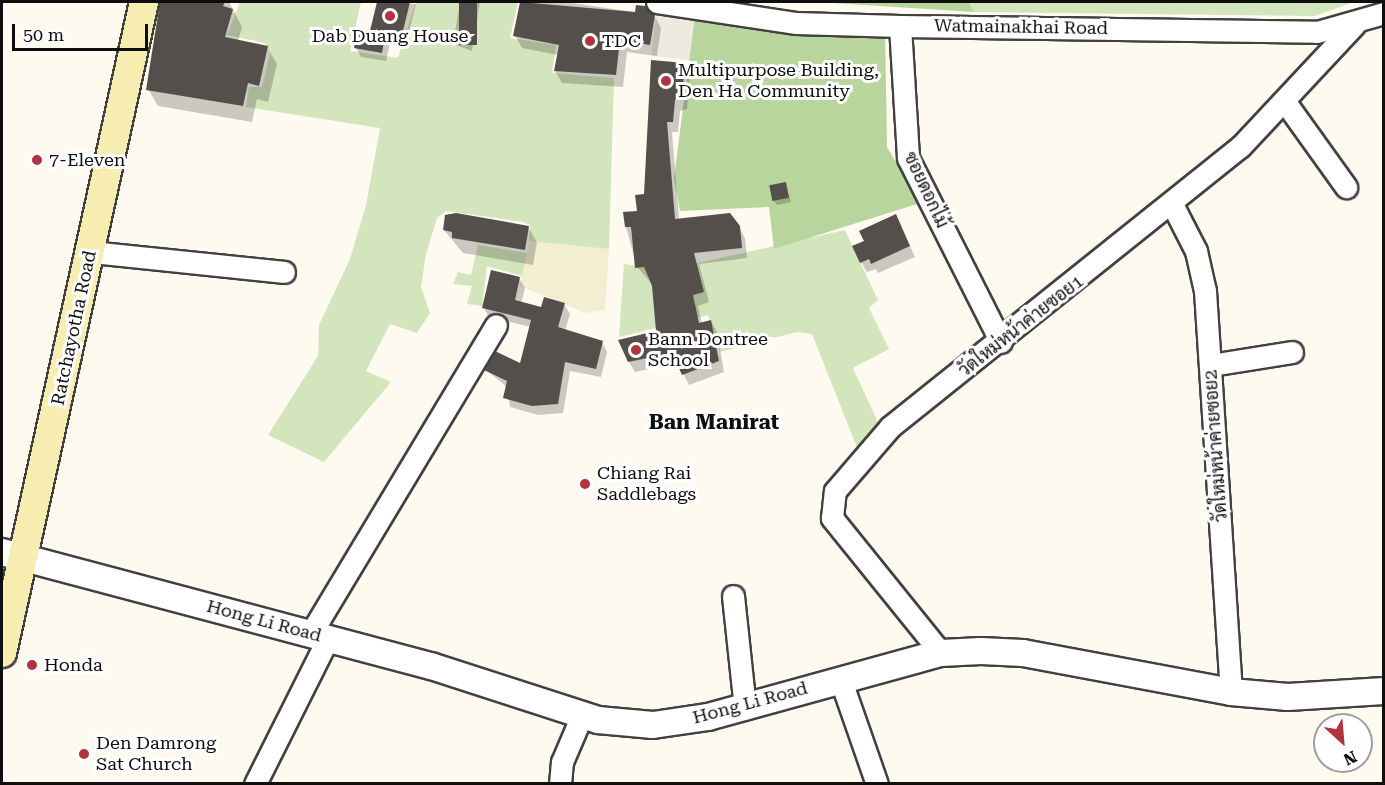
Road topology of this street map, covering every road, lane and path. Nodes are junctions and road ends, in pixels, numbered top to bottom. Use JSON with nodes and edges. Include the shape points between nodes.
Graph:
{"nodes":[{"id":1,"x":144,"y":2,"type":"edge"},
{"id":2,"x":657,"y":2,"type":"edge"},
{"id":3,"x":1383,"y":13,"type":"edge"},
{"id":4,"x":1355,"y":24,"type":"junction"},
{"id":5,"x":900,"y":26,"type":"junction"},
{"id":6,"x":1285,"y":102,"type":"junction"},
{"id":7,"x":1346,"y":187,"type":"dead end"},
{"id":8,"x":1173,"y":206,"type":"junction"},
{"id":9,"x":91,"y":252,"type":"junction"},
{"id":10,"x":284,"y":272,"type":"dead end"},
{"id":11,"x":496,"y":325,"type":"dead end"},
{"id":12,"x":1001,"y":342,"type":"junction"},
{"id":13,"x":1292,"y":352,"type":"dead end"},
{"id":14,"x":1211,"y":365,"type":"junction"},
{"id":15,"x":13,"y":554,"type":"edge"},
{"id":16,"x":733,"y":596,"type":"dead end"},
{"id":17,"x":320,"y":636,"type":"junction"},
{"id":18,"x":2,"y":653,"type":"edge"},
{"id":19,"x":941,"y":653,"type":"junction"},
{"id":20,"x":840,"y":678,"type":"junction"},
{"id":21,"x":1383,"y":691,"type":"edge"},
{"id":22,"x":1231,"y":692,"type":"junction"},
{"id":23,"x":744,"y":708,"type":"junction"},
{"id":24,"x":582,"y":715,"type":"junction"},
{"id":25,"x":255,"y":783,"type":"edge"},
{"id":26,"x":560,"y":783,"type":"edge"},
{"id":27,"x":877,"y":783,"type":"edge"}],
"edges":[{"from":1,"to":9,"type":"main road","name":"Ratchayotha Road"},
{"from":2,"to":5,"type":"street","name":"Watmainakhai Road","via":[[796,23]]},
{"from":3,"to":4,"type":"street","name":"Watmainakhai Road"},
{"from":4,"to":5,"type":"street","name":"Watmainakhai Road","via":[[1317,32]]},
{"from":4,"to":6,"type":"street","name":"วัดใหม่หน้าค่ายซอย1"},
{"from":5,"to":12,"type":"street","name":"ซอยดอกไม้","via":[[908,158]]},
{"from":6,"to":7,"type":"street"},
{"from":6,"to":8,"type":"street","name":"วัดใหม่หน้าค่ายซอย1"},
{"from":8,"to":12,"type":"street","name":"วัดใหม่หน้าค่ายซอย1"},
{"from":8,"to":14,"type":"street","name":"วัดใหม่หน้าค่ายซอย2","via":[[1196,251]]},
{"from":9,"to":10,"type":"street"},
{"from":9,"to":15,"type":"main road","name":"Ratchayotha Road"},
{"from":11,"to":17,"type":"street"},
{"from":12,"to":19,"type":"street","name":"วัดใหม่หน้าค่ายซอย1","via":[[890,427],[835,491],[830,508],[831,518]]},
{"from":13,"to":14,"type":"street"},
{"from":14,"to":22,"type":"street","name":"วัดใหม่หน้าค่ายซอย2"},
{"from":15,"to":17,"type":"street","name":"Hong Li Road"},
{"from":15,"to":18,"type":"main road","name":"Ratchayotha Road"},
{"from":16,"to":23,"type":"street"},
{"from":17,"to":24,"type":"street","name":"Hong Li Road"},
{"from":17,"to":25,"type":"street"},
{"from":19,"to":20,"type":"street","name":"Hong Li Road"},
{"from":19,"to":22,"type":"street","name":"Hong Li Road","via":[[1023,653]]},
{"from":20,"to":23,"type":"street","name":"Hong Li Road"},
{"from":20,"to":27,"type":"street"},
{"from":21,"to":22,"type":"street","name":"Hong Li Road","via":[[1288,697]]},
{"from":23,"to":24,"type":"street","name":"Hong Li Road","via":[[653,725]]},
{"from":24,"to":26,"type":"street","via":[[562,762]]}]}
